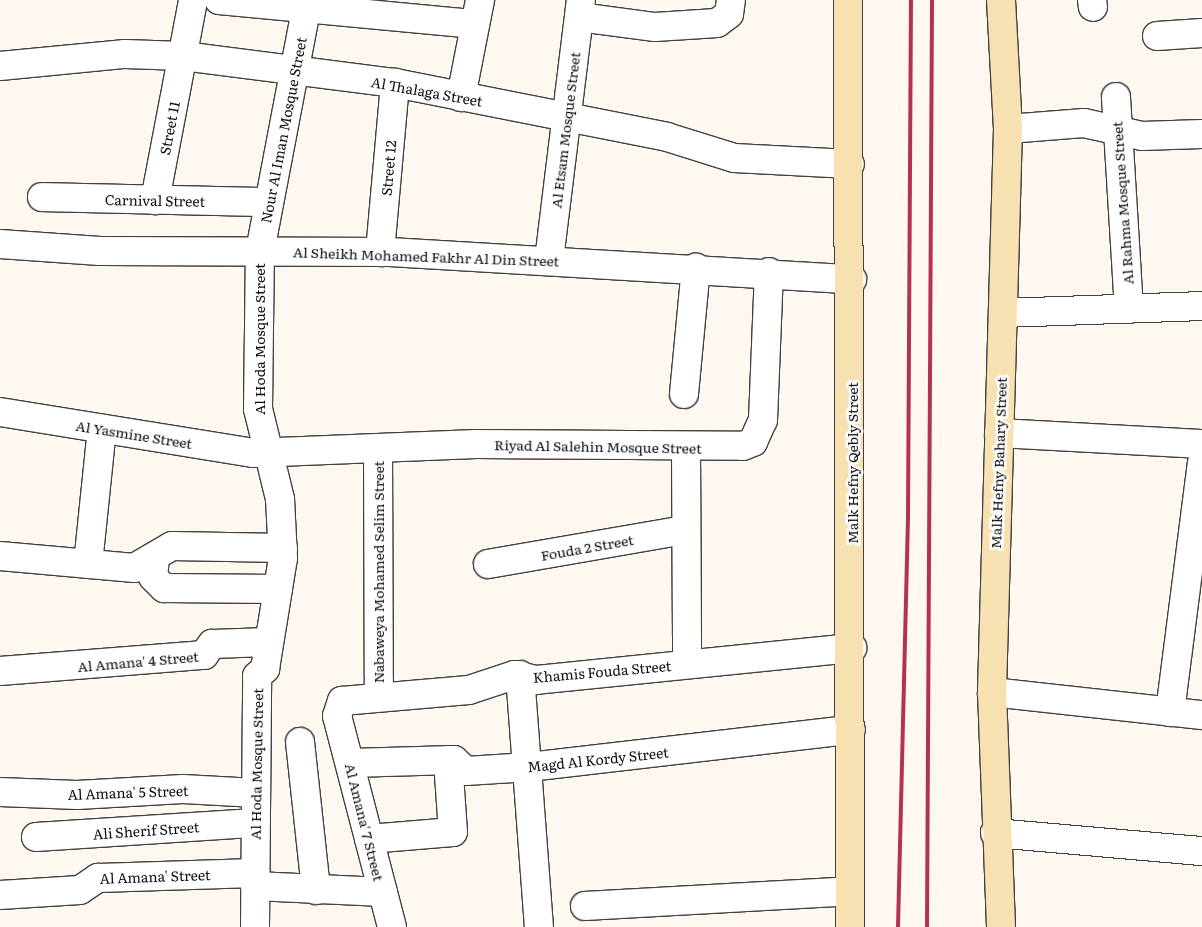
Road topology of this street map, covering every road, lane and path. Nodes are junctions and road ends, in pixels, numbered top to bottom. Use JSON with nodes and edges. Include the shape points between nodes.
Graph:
{"nodes":[{"id":1,"x":193,"y":0,"type":"edge"},
{"id":2,"x":218,"y":0,"type":"edge"},
{"id":3,"x":732,"y":0,"type":"edge"},
{"id":4,"x":848,"y":0,"type":"edge"},
{"id":5,"x":1001,"y":0,"type":"edge"},
{"id":6,"x":369,"y":6,"type":"edge"},
{"id":7,"x":306,"y":8,"type":"junction"},
{"id":8,"x":580,"y":8,"type":"edge"},
{"id":9,"x":477,"y":12,"type":"edge"},
{"id":10,"x":1202,"y":33,"type":"edge"},
{"id":11,"x":1157,"y":36,"type":"dead end"},
{"id":12,"x":184,"y":56,"type":"junction"},
{"id":13,"x":0,"y":66,"type":"edge"},
{"id":14,"x":296,"y":74,"type":"junction"},
{"id":15,"x":395,"y":84,"type":"junction"},
{"id":16,"x":461,"y":97,"type":"junction"},
{"id":17,"x":1116,"y":97,"type":"dead end"},
{"id":18,"x":567,"y":118,"type":"junction"},
{"id":19,"x":1008,"y":129,"type":"junction"},
{"id":20,"x":1117,"y":132,"type":"junction"},
{"id":21,"x":1202,"y":134,"type":"edge"},
{"id":22,"x":850,"y":164,"type":"junction"},
{"id":23,"x":42,"y":197,"type":"dead end"},
{"id":24,"x":155,"y":200,"type":"junction"},
{"id":25,"x":269,"y":202,"type":"junction"},
{"id":26,"x":0,"y":244,"type":"edge"},
{"id":27,"x":260,"y":251,"type":"junction"},
{"id":28,"x":380,"y":252,"type":"junction"},
{"id":29,"x":549,"y":260,"type":"junction"},
{"id":30,"x":696,"y":268,"type":"junction"},
{"id":31,"x":769,"y":272,"type":"junction"},
{"id":32,"x":852,"y":279,"type":"junction"},
{"id":33,"x":1202,"y":306,"type":"edge"},
{"id":34,"x":1129,"y":308,"type":"junction"},
{"id":35,"x":1003,"y":313,"type":"junction"},
{"id":36,"x":684,"y":394,"type":"dead end"},
{"id":37,"x":0,"y":412,"type":"edge"},
{"id":38,"x":102,"y":429,"type":"junction"},
{"id":39,"x":998,"y":433,"type":"junction"},
{"id":40,"x":1202,"y":444,"type":"edge"},
{"id":41,"x":378,"y":448,"type":"junction"},
{"id":42,"x":686,"y":448,"type":"junction"},
{"id":43,"x":268,"y":452,"type":"junction"},
{"id":44,"x":1202,"y":464,"type":"edge"},
{"id":45,"x":685,"y":530,"type":"junction"},
{"id":46,"x":283,"y":548,"type":"junction"},
{"id":47,"x":0,"y":556,"type":"edge"},
{"id":48,"x":155,"y":558,"type":"junction"},
{"id":49,"x":88,"y":564,"type":"junction"},
{"id":50,"x":488,"y":564,"type":"dead end"},
{"id":51,"x":1194,"y":583,"type":"edge"},
{"id":52,"x":278,"y":589,"type":"junction"},
{"id":53,"x":268,"y":642,"type":"junction"},
{"id":54,"x":852,"y":648,"type":"junction"},
{"id":55,"x":687,"y":664,"type":"junction"},
{"id":56,"x":0,"y":671,"type":"edge"},
{"id":57,"x":520,"y":675,"type":"junction"},
{"id":58,"x":992,"y":692,"type":"junction"},
{"id":59,"x":379,"y":696,"type":"junction"},
{"id":60,"x":1170,"y":712,"type":"junction"},
{"id":61,"x":1202,"y":715,"type":"edge"},
{"id":62,"x":337,"y":716,"type":"joint"},
{"id":63,"x":851,"y":730,"type":"junction"},
{"id":64,"x":300,"y":742,"type":"dead end"},
{"id":65,"x":448,"y":760,"type":"junction"},
{"id":66,"x":350,"y":763,"type":"junction"},
{"id":67,"x":529,"y":767,"type":"junction"},
{"id":68,"x":0,"y":792,"type":"edge"},
{"id":69,"x":256,"y":793,"type":"junction"},
{"id":70,"x":255,"y":823,"type":"junction"},
{"id":71,"x":995,"y":833,"type":"junction"},
{"id":72,"x":36,"y":837,"type":"dead end"},
{"id":73,"x":369,"y":839,"type":"junction"},
{"id":74,"x":1202,"y":851,"type":"edge"},
{"id":75,"x":255,"y":879,"type":"junction"},
{"id":76,"x":316,"y":890,"type":"junction"},
{"id":77,"x":850,"y":891,"type":"junction"},
{"id":78,"x":382,"y":892,"type":"junction"},
{"id":79,"x":0,"y":895,"type":"edge"},
{"id":80,"x":585,"y":906,"type":"dead end"},
{"id":81,"x":255,"y":927,"type":"edge"},
{"id":82,"x":392,"y":927,"type":"edge"},
{"id":83,"x":539,"y":927,"type":"edge"},
{"id":84,"x":850,"y":927,"type":"edge"},
{"id":85,"x":1001,"y":927,"type":"edge"}],
"edges":[{"from":1,"to":12,"type":"street","name":"Street 11"},
{"from":2,"to":7,"type":"street"},
{"from":3,"to":8,"type":"street","via":[[729,14],[717,23],[655,27]]},
{"from":4,"to":22,"type":"street","name":"Malk Hefny Qebly Street"},
{"from":5,"to":19,"type":"street","name":"Malk Hefny Bahary Street"},
{"from":6,"to":7,"type":"street"},
{"from":6,"to":9,"type":"street"},
{"from":7,"to":14,"type":"street","name":"Nour Al Iman Mosque Street"},
{"from":8,"to":18,"type":"street","name":"Al Etsam Mosque Street"},
{"from":9,"to":16,"type":"street"},
{"from":10,"to":11,"type":"street"},
{"from":12,"to":13,"type":"street","name":"Al Thalaga Street","via":[[125,54]]},
{"from":12,"to":14,"type":"street","name":"Al Thalaga Street"},
{"from":12,"to":24,"type":"street","name":"Street 11"},
{"from":14,"to":15,"type":"street","name":"Al Thalaga Street"},
{"from":14,"to":25,"type":"street","name":"Nour Al Iman Mosque Street"},
{"from":15,"to":16,"type":"street","name":"Al Thalaga Street"},
{"from":15,"to":28,"type":"street","name":"Street 12"},
{"from":16,"to":18,"type":"street","name":"Al Thalaga Street"},
{"from":17,"to":20,"type":"street","name":"Al Rahma Mosque Street"},
{"from":18,"to":22,"type":"street","name":"Al Thalaga Street","via":[[667,137],[734,158]]},
{"from":18,"to":29,"type":"street","name":"Al Etsam Mosque Street"},
{"from":19,"to":20,"type":"street","via":[[1084,123]]},
{"from":19,"to":35,"type":"street","name":"Malk Hefny Bahary Street"},
{"from":20,"to":21,"type":"street"},
{"from":20,"to":34,"type":"street","name":"Al Rahma Mosque Street"},
{"from":22,"to":32,"type":"street","name":"Malk Hefny Qebly Street"},
{"from":23,"to":24,"type":"street","name":"Carnival Street"},
{"from":24,"to":25,"type":"street","name":"Carnival Street"},
{"from":25,"to":27,"type":"street","name":"Nour Al Iman Mosque Street"},
{"from":26,"to":27,"type":"street","name":"Al Sheikh Mohamed Fakhr Al Din Street","via":[[100,251]]},
{"from":27,"to":28,"type":"street","name":"Al Sheikh Mohamed Fakhr Al Din Street"},
{"from":27,"to":43,"type":"street","name":"Al Hoda Mosque Street","via":[[258,410]]},
{"from":28,"to":29,"type":"street","name":"Al Sheikh Mohamed Fakhr Al Din Street"},
{"from":29,"to":30,"type":"street","name":"Al Sheikh Mohamed Fakhr Al Din Street"},
{"from":30,"to":31,"type":"street","name":"Al Sheikh Mohamed Fakhr Al Din Street"},
{"from":30,"to":36,"type":"street"},
{"from":31,"to":32,"type":"street","name":"Al Sheikh Mohamed Fakhr Al Din Street"},
{"from":31,"to":42,"type":"street","name":"Riyad Al Salehin Mosque Street","via":[[760,432],[743,446]]},
{"from":32,"to":54,"type":"street","name":"Malk Hefny Qebly Street"},
{"from":33,"to":34,"type":"street"},
{"from":34,"to":35,"type":"street"},
{"from":35,"to":39,"type":"street","name":"Malk Hefny Bahary Street"},
{"from":37,"to":38,"type":"street","name":"Al Yasmine Street"},
{"from":38,"to":43,"type":"street","name":"Al Yasmine Street"},
{"from":38,"to":49,"type":"street"},
{"from":39,"to":40,"type":"street"},
{"from":39,"to":58,"type":"street","name":"Malk Hefny Bahary Street"},
{"from":41,"to":42,"type":"street","name":"Riyad Al Salehin Mosque Street","via":[[564,443]]},
{"from":41,"to":43,"type":"street","name":"Riyad Al Salehin Mosque Street"},
{"from":41,"to":59,"type":"street","name":"Nabaweya Mohamed Selim Street"},
{"from":42,"to":45,"type":"street"},
{"from":43,"to":46,"type":"street","name":"Al Hoda Mosque Street","via":[[280,499]]},
{"from":44,"to":51,"type":"street"},
{"from":45,"to":50,"type":"street","name":"Fouda 2 Street"},
{"from":45,"to":55,"type":"street"},
{"from":46,"to":48,"type":"street","via":[[172,546]]},
{"from":46,"to":52,"type":"street","name":"Al Hoda Mosque Street"},
{"from":47,"to":49,"type":"street"},
{"from":48,"to":49,"type":"street","via":[[134,568]]},
{"from":48,"to":52,"type":"street","via":[[153,577],[164,588]]},
{"from":51,"to":60,"type":"street"},
{"from":52,"to":53,"type":"street","name":"Al Hoda Mosque Street"},
{"from":53,"to":56,"type":"street","name":"Al Amana' 4 Street","via":[[212,644],[204,655]]},
{"from":53,"to":69,"type":"street","name":"Al Hoda Mosque Street","via":[[265,669],[257,676]]},
{"from":54,"to":55,"type":"street","name":"Khamis Fouda Street"},
{"from":54,"to":63,"type":"street","name":"Malk Hefny Qebly Street"},
{"from":55,"to":57,"type":"street","name":"Khamis Fouda Street","via":[[536,680]]},
{"from":57,"to":59,"type":"street","name":"Khamis Fouda Street","via":[[469,690]]},
{"from":57,"to":67,"type":"street"},
{"from":58,"to":60,"type":"street"},
{"from":58,"to":71,"type":"street","name":"Malk Hefny Bahary Street"},
{"from":59,"to":62,"type":"street","name":"Khamis Fouda Street","via":[[342,701]]},
{"from":60,"to":61,"type":"street"},
{"from":62,"to":66,"type":"street","name":"Al Amana' 7 Street"},
{"from":63,"to":67,"type":"street","name":"Magd Al Kordy Street"},
{"from":63,"to":77,"type":"street","name":"Malk Hefny Qebly Street"},
{"from":64,"to":76,"type":"street"},
{"from":65,"to":66,"type":"street","name":"Magd Al Kordy Street"},
{"from":65,"to":67,"type":"street","name":"Magd Al Kordy Street","via":[[457,761],[466,771]]},
{"from":65,"to":73,"type":"street","via":[[453,832]]},
{"from":66,"to":73,"type":"street","name":"Al Amana' 7 Street"},
{"from":67,"to":83,"type":"street"},
{"from":68,"to":69,"type":"street","name":"Al Amana' 5 Street","via":[[77,795],[183,789]]},
{"from":69,"to":70,"type":"street","name":"Al Hoda Mosque Street"},
{"from":70,"to":72,"type":"street","name":"Ali Sherif Street"},
{"from":70,"to":75,"type":"street","name":"Al Hoda Mosque Street"},
{"from":71,"to":74,"type":"street"},
{"from":71,"to":85,"type":"street","name":"Malk Hefny Bahary Street"},
{"from":73,"to":78,"type":"street","name":"Al Amana' 7 Street"},
{"from":75,"to":76,"type":"street","name":"Al Amana' Street"},
{"from":75,"to":79,"type":"street","name":"Al Amana' Street","via":[[98,878],[80,890]]},
{"from":75,"to":81,"type":"street","name":"Al Hoda Mosque Street"},
{"from":76,"to":78,"type":"street","name":"Al Amana' Street"},
{"from":77,"to":80,"type":"street"},
{"from":77,"to":84,"type":"street","name":"Malk Hefny Qebly Street"},
{"from":78,"to":82,"type":"street","name":"Al Amana' 7 Street"}]}
